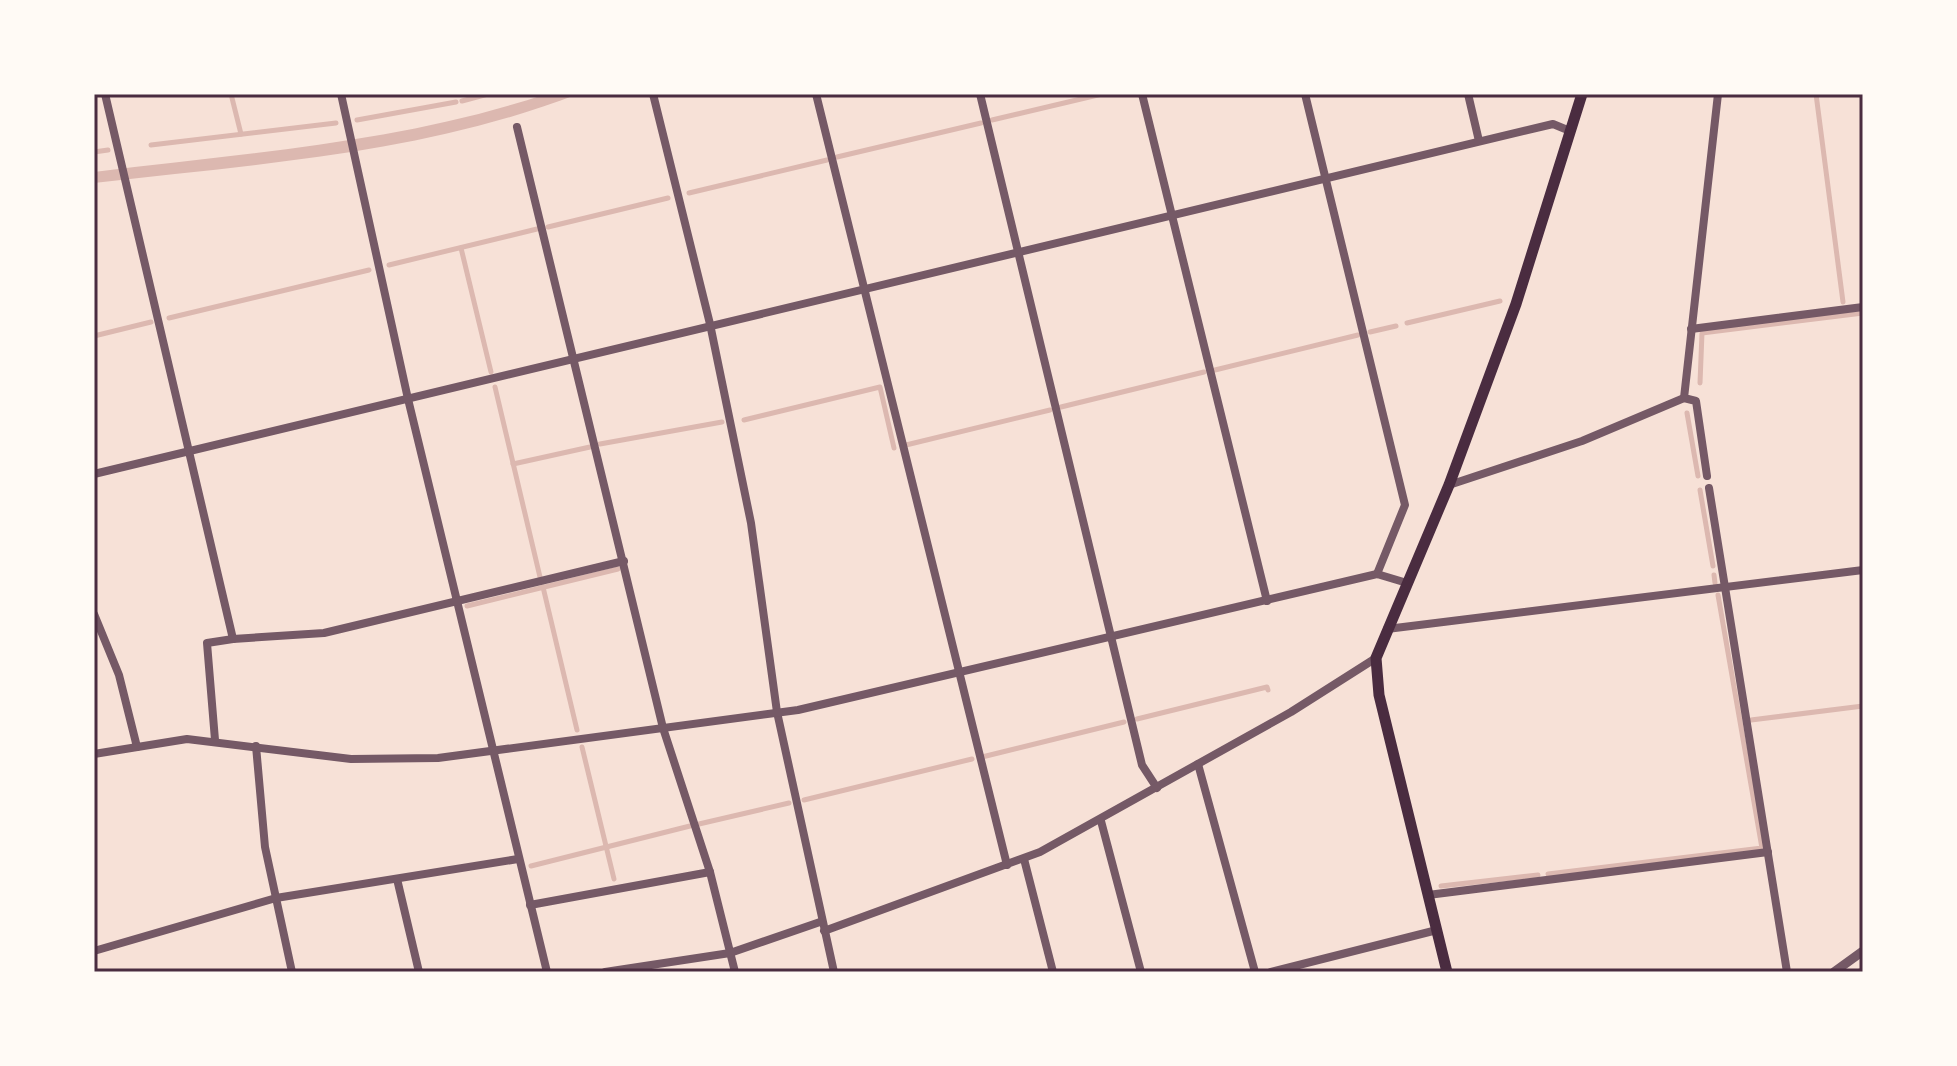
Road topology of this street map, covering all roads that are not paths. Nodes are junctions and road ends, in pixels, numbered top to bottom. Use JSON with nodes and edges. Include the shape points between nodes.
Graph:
{"nodes":[{"id":1,"x":105,"y":94,"type":"edge"},
{"id":2,"x":341,"y":94,"type":"edge"},
{"id":3,"x":653,"y":94,"type":"edge"},
{"id":4,"x":816,"y":94,"type":"edge"},
{"id":5,"x":980,"y":94,"type":"edge"},
{"id":6,"x":1142,"y":94,"type":"edge"},
{"id":7,"x":1305,"y":94,"type":"edge"},
{"id":8,"x":1468,"y":94,"type":"edge"},
{"id":9,"x":1582,"y":94,"type":"edge"},
{"id":10,"x":1718,"y":94,"type":"edge"},
{"id":11,"x":517,"y":127,"type":"dead end"},
{"id":12,"x":1570,"y":131,"type":"junction"},
{"id":13,"x":1479,"y":141,"type":"junction"},
{"id":14,"x":1326,"y":178,"type":"junction"},
{"id":15,"x":1171,"y":215,"type":"junction"},
{"id":16,"x":1017,"y":252,"type":"junction"},
{"id":17,"x":862,"y":288,"type":"junction"},
{"id":18,"x":1863,"y":307,"type":"edge"},
{"id":19,"x":710,"y":324,"type":"junction"},
{"id":20,"x":1691,"y":329,"type":"junction"},
{"id":21,"x":574,"y":358,"type":"junction"},
{"id":22,"x":1684,"y":398,"type":"junction"},
{"id":23,"x":408,"y":399,"type":"junction"},
{"id":24,"x":191,"y":451,"type":"junction"},
{"id":25,"x":94,"y":474,"type":"edge"},
{"id":26,"x":1707,"y":476,"type":"dead end"},
{"id":27,"x":1449,"y":485,"type":"junction"},
{"id":28,"x":1709,"y":488,"type":"dead end"},
{"id":29,"x":624,"y":561,"type":"junction"},
{"id":30,"x":1863,"y":570,"type":"edge"},
{"id":31,"x":1377,"y":574,"type":"junction"},
{"id":32,"x":1407,"y":583,"type":"junction"},
{"id":33,"x":1724,"y":587,"type":"junction"},
{"id":34,"x":1267,"y":601,"type":"junction"},
{"id":35,"x":457,"y":602,"type":"junction"},
{"id":36,"x":94,"y":614,"type":"edge"},
{"id":37,"x":1386,"y":629,"type":"junction"},
{"id":38,"x":1112,"y":638,"type":"junction"},
{"id":39,"x":233,"y":639,"type":"junction"},
{"id":40,"x":1376,"y":658,"type":"junction"},
{"id":41,"x":959,"y":674,"type":"junction"},
{"id":42,"x":777,"y":712,"type":"junction"},
{"id":43,"x":663,"y":728,"type":"junction"},
{"id":44,"x":215,"y":740,"type":"junction"},
{"id":45,"x":256,"y":746,"type":"junction"},
{"id":46,"x":137,"y":747,"type":"junction"},
{"id":47,"x":492,"y":750,"type":"junction"},
{"id":48,"x":94,"y":754,"type":"edge"},
{"id":49,"x":1198,"y":764,"type":"junction"},
{"id":50,"x":1157,"y":788,"type":"junction"},
{"id":51,"x":1101,"y":821,"type":"junction"},
{"id":52,"x":1768,"y":852,"type":"junction"},
{"id":53,"x":518,"y":859,"type":"junction"},
{"id":54,"x":1024,"y":859,"type":"junction"},
{"id":55,"x":1007,"y":865,"type":"junction"},
{"id":56,"x":710,"y":872,"type":"junction"},
{"id":57,"x":397,"y":879,"type":"junction"},
{"id":58,"x":1428,"y":895,"type":"junction"},
{"id":59,"x":276,"y":898,"type":"junction"},
{"id":60,"x":530,"y":905,"type":"junction"},
{"id":61,"x":822,"y":927,"type":"junction"},
{"id":62,"x":1437,"y":930,"type":"junction"},
{"id":63,"x":94,"y":951,"type":"edge"},
{"id":64,"x":1863,"y":951,"type":"edge"},
{"id":65,"x":730,"y":953,"type":"junction"},
{"id":66,"x":292,"y":972,"type":"edge"},
{"id":67,"x":419,"y":972,"type":"edge"},
{"id":68,"x":547,"y":972,"type":"edge"},
{"id":69,"x":605,"y":972,"type":"edge"},
{"id":70,"x":735,"y":972,"type":"edge"},
{"id":71,"x":834,"y":972,"type":"edge"},
{"id":72,"x":1053,"y":972,"type":"edge"},
{"id":73,"x":1141,"y":972,"type":"edge"},
{"id":74,"x":1255,"y":972,"type":"edge"},
{"id":75,"x":1271,"y":972,"type":"edge"},
{"id":76,"x":1447,"y":972,"type":"edge"},
{"id":77,"x":1787,"y":972,"type":"edge"},
{"id":78,"x":1834,"y":972,"type":"edge"}],
"edges":[{"from":1,"to":24,"type":"street"},
{"from":2,"to":23,"type":"street"},
{"from":3,"to":19,"type":"street"},
{"from":4,"to":17,"type":"street"},
{"from":5,"to":16,"type":"street"},
{"from":6,"to":15,"type":"street"},
{"from":7,"to":14,"type":"street"},
{"from":8,"to":13,"type":"street"},
{"from":9,"to":12,"type":"main road"},
{"from":10,"to":20,"type":"street"},
{"from":11,"to":21,"type":"street"},
{"from":12,"to":13,"type":"street","via":[[1553,124]]},
{"from":12,"to":27,"type":"main road","via":[[1516,304]]},
{"from":13,"to":14,"type":"street"},
{"from":14,"to":15,"type":"street"},
{"from":14,"to":31,"type":"street","via":[[1405,505]]},
{"from":15,"to":16,"type":"street"},
{"from":15,"to":34,"type":"street"},
{"from":16,"to":17,"type":"street"},
{"from":16,"to":38,"type":"street"},
{"from":17,"to":19,"type":"street"},
{"from":17,"to":41,"type":"street"},
{"from":18,"to":20,"type":"street"},
{"from":19,"to":21,"type":"street"},
{"from":19,"to":42,"type":"street","via":[[751,523]]},
{"from":20,"to":22,"type":"street"},
{"from":21,"to":23,"type":"street"},
{"from":21,"to":29,"type":"street"},
{"from":22,"to":26,"type":"street","via":[[1696,401]]},
{"from":22,"to":27,"type":"street","via":[[1582,441]]},
{"from":23,"to":24,"type":"street"},
{"from":23,"to":35,"type":"street"},
{"from":24,"to":25,"type":"street"},
{"from":24,"to":39,"type":"street"},
{"from":27,"to":32,"type":"main road"},
{"from":28,"to":33,"type":"street"},
{"from":29,"to":35,"type":"street"},
{"from":29,"to":43,"type":"street"},
{"from":30,"to":33,"type":"street"},
{"from":31,"to":32,"type":"street"},
{"from":31,"to":34,"type":"street"},
{"from":32,"to":37,"type":"main road"},
{"from":33,"to":37,"type":"street"},
{"from":33,"to":52,"type":"street"},
{"from":34,"to":38,"type":"street"},
{"from":35,"to":39,"type":"street","via":[[324,633]]},
{"from":35,"to":47,"type":"street"},
{"from":36,"to":46,"type":"street","via":[[119,675]]},
{"from":37,"to":40,"type":"main road"},
{"from":38,"to":41,"type":"street"},
{"from":38,"to":50,"type":"street","via":[[1142,765]]},
{"from":39,"to":44,"type":"street","via":[[207,643]]},
{"from":40,"to":49,"type":"street"},
{"from":40,"to":58,"type":"main road","via":[[1379,695]]},
{"from":41,"to":42,"type":"street"},
{"from":41,"to":55,"type":"street"},
{"from":42,"to":43,"type":"street"},
{"from":42,"to":61,"type":"street"},
{"from":43,"to":47,"type":"street"},
{"from":43,"to":56,"type":"street"},
{"from":44,"to":45,"type":"street"},
{"from":44,"to":46,"type":"street"},
{"from":45,"to":47,"type":"street","via":[[351,759],[438,758]]},
{"from":45,"to":59,"type":"street","via":[[265,847]]},
{"from":46,"to":48,"type":"street"},
{"from":47,"to":53,"type":"street"},
{"from":49,"to":50,"type":"street"},
{"from":49,"to":74,"type":"street"},
{"from":50,"to":51,"type":"street"},
{"from":51,"to":54,"type":"street"},
{"from":51,"to":73,"type":"street"},
{"from":52,"to":58,"type":"street"},
{"from":52,"to":77,"type":"street"},
{"from":53,"to":57,"type":"street"},
{"from":53,"to":60,"type":"street"},
{"from":54,"to":55,"type":"street"},
{"from":54,"to":72,"type":"street"},
{"from":55,"to":61,"type":"street"},
{"from":56,"to":60,"type":"street"},
{"from":56,"to":65,"type":"street"},
{"from":57,"to":59,"type":"street"},
{"from":57,"to":67,"type":"street"},
{"from":58,"to":62,"type":"main road"},
{"from":59,"to":63,"type":"street"},
{"from":59,"to":66,"type":"street"},
{"from":60,"to":68,"type":"street"},
{"from":61,"to":65,"type":"street"},
{"from":61,"to":71,"type":"street"},
{"from":62,"to":75,"type":"street"},
{"from":62,"to":76,"type":"main road"},
{"from":64,"to":78,"type":"street"},
{"from":65,"to":69,"type":"street"},
{"from":65,"to":70,"type":"street"}]}
